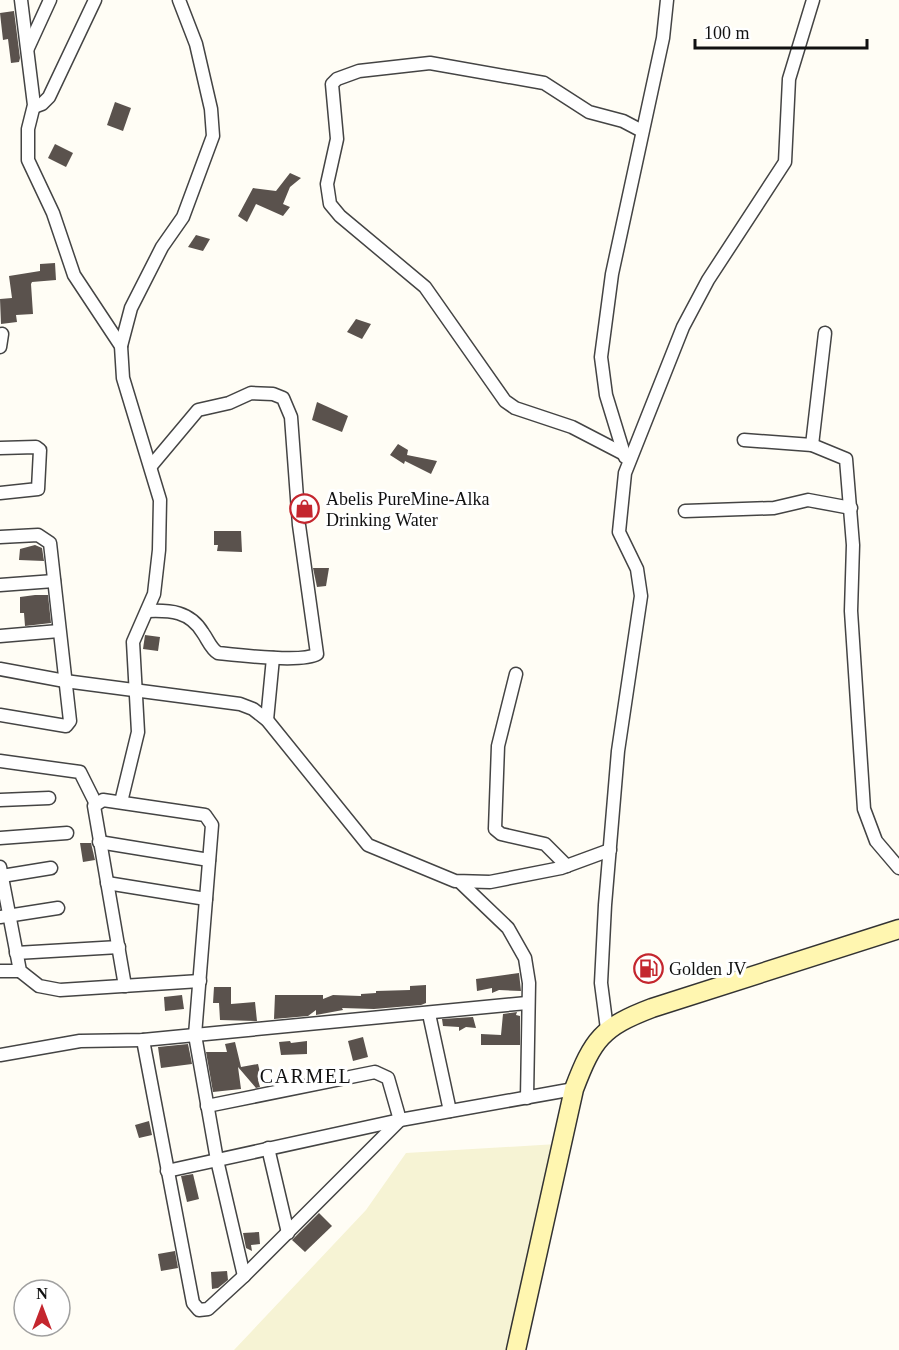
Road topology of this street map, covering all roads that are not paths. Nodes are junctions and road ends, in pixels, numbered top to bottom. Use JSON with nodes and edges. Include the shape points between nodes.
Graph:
{"nodes":[{"id":1,"x":21,"y":0,"type":"edge"},
{"id":2,"x":50,"y":0,"type":"edge"},
{"id":3,"x":95,"y":0,"type":"edge"},
{"id":4,"x":179,"y":0,"type":"edge"},
{"id":5,"x":667,"y":0,"type":"edge"},
{"id":6,"x":813,"y":0,"type":"edge"},
{"id":7,"x":27,"y":49,"type":"junction"},
{"id":8,"x":34,"y":107,"type":"junction"},
{"id":9,"x":642,"y":131,"type":"junction"},
{"id":10,"x":825,"y":333,"type":"dead end"},
{"id":11,"x":121,"y":345,"type":"junction"},
{"id":12,"x":744,"y":440,"type":"dead end"},
{"id":13,"x":812,"y":445,"type":"junction"},
{"id":14,"x":0,"y":448,"type":"edge"},
{"id":15,"x":626,"y":460,"type":"junction"},
{"id":16,"x":151,"y":466,"type":"junction"},
{"id":17,"x":0,"y":493,"type":"edge"},
{"id":18,"x":851,"y":508,"type":"junction"},
{"id":19,"x":685,"y":511,"type":"dead end"},
{"id":20,"x":0,"y":537,"type":"edge"},
{"id":21,"x":54,"y":581,"type":"junction"},
{"id":22,"x":0,"y":585,"type":"edge"},
{"id":23,"x":147,"y":611,"type":"junction"},
{"id":24,"x":59,"y":631,"type":"junction"},
{"id":25,"x":0,"y":636,"type":"edge"},
{"id":26,"x":273,"y":658,"type":"junction"},
{"id":27,"x":0,"y":669,"type":"edge"},
{"id":28,"x":516,"y":674,"type":"dead end"},
{"id":29,"x":65,"y":681,"type":"junction"},
{"id":30,"x":138,"y":690,"type":"junction"},
{"id":31,"x":0,"y":715,"type":"edge"},
{"id":32,"x":267,"y":720,"type":"junction"},
{"id":33,"x":0,"y":761,"type":"edge"},
{"id":34,"x":49,"y":798,"type":"dead end"},
{"id":35,"x":0,"y":800,"type":"edge"},
{"id":36,"x":121,"y":802,"type":"junction"},
{"id":37,"x":96,"y":804,"type":"junction"},
{"id":38,"x":67,"y":833,"type":"dead end"},
{"id":39,"x":0,"y":838,"type":"edge"},
{"id":40,"x":99,"y":842,"type":"junction"},
{"id":41,"x":610,"y":850,"type":"junction"},
{"id":42,"x":209,"y":860,"type":"junction"},
{"id":43,"x":567,"y":866,"type":"junction"},
{"id":44,"x":51,"y":868,"type":"dead end"},
{"id":45,"x":899,"y":868,"type":"edge"},
{"id":46,"x":2,"y":879,"type":"edge"},
{"id":47,"x":107,"y":883,"type":"junction"},
{"id":48,"x":461,"y":883,"type":"junction"},
{"id":49,"x":206,"y":899,"type":"junction"},
{"id":50,"x":58,"y":908,"type":"dead end"},
{"id":51,"x":5,"y":915,"type":"edge"},
{"id":52,"x":899,"y":929,"type":"edge"},
{"id":53,"x":119,"y":947,"type":"junction"},
{"id":54,"x":16,"y":953,"type":"junction"},
{"id":55,"x":0,"y":971,"type":"edge"},
{"id":56,"x":20,"y":971,"type":"junction"},
{"id":57,"x":200,"y":981,"type":"junction"},
{"id":58,"x":125,"y":986,"type":"junction"},
{"id":59,"x":527,"y":1003,"type":"junction"},
{"id":60,"x":429,"y":1014,"type":"junction"},
{"id":61,"x":607,"y":1029,"type":"junction"},
{"id":62,"x":195,"y":1035,"type":"junction"},
{"id":63,"x":143,"y":1040,"type":"junction"},
{"id":64,"x":0,"y":1055,"type":"edge"},
{"id":65,"x":574,"y":1089,"type":"junction"},
{"id":66,"x":527,"y":1098,"type":"junction"},
{"id":67,"x":207,"y":1106,"type":"junction"},
{"id":68,"x":450,"y":1111,"type":"junction"},
{"id":69,"x":400,"y":1120,"type":"junction"},
{"id":70,"x":268,"y":1148,"type":"junction"},
{"id":71,"x":217,"y":1160,"type":"junction"},
{"id":72,"x":167,"y":1171,"type":"junction"},
{"id":73,"x":288,"y":1233,"type":"junction"},
{"id":74,"x":244,"y":1276,"type":"junction"},
{"id":75,"x":516,"y":1350,"type":"edge"}],
"edges":[{"from":1,"to":7,"type":"street"},
{"from":2,"to":7,"type":"street"},
{"from":3,"to":8,"type":"street","via":[[51,94]]},
{"from":4,"to":11,"type":"street","via":[[196,44],[213,136],[183,217],[162,247],[131,308]]},
{"from":5,"to":9,"type":"street","via":[[663,38]]},
{"from":6,"to":15,"type":"street","via":[[789,79],[785,162],[708,279]]},
{"from":7,"to":8,"type":"street"},
{"from":8,"to":11,"type":"street","via":[[28,129],[28,160],[53,213],[75,275]]},
{"from":9,"to":15,"type":"street","via":[[612,274],[601,357],[606,395]]},
{"from":9,"to":15,"type":"street","via":[[623,121],[589,112],[541,82],[430,63],[359,70],[332,84],[336,146],[326,190],[334,210],[425,287],[505,401],[579,430]]},
{"from":10,"to":13,"type":"street"},
{"from":11,"to":16,"type":"street","via":[[123,378]]},
{"from":12,"to":13,"type":"street"},
{"from":13,"to":18,"type":"street","via":[[846,459]]},
{"from":14,"to":17,"type":"street","via":[[40,450],[38,489]]},
{"from":15,"to":41,"type":"street","via":[[619,532],[637,569],[641,596],[618,751]]},
{"from":16,"to":23,"type":"street","via":[[160,511],[158,568]]},
{"from":16,"to":26,"type":"street","via":[[198,410],[251,393],[278,395],[285,402],[292,424],[299,525],[318,648],[311,657]]},
{"from":18,"to":19,"type":"street","via":[[808,500],[774,508]]},
{"from":18,"to":45,"type":"street","via":[[851,610],[864,809],[876,841]]},
{"from":20,"to":21,"type":"street","via":[[38,535],[46,539],[50,543]]},
{"from":21,"to":22,"type":"street"},
{"from":21,"to":24,"type":"street"},
{"from":23,"to":26,"type":"street","via":[[180,612],[200,628],[218,653]]},
{"from":23,"to":30,"type":"street","via":[[133,642]]},
{"from":24,"to":25,"type":"street"},
{"from":24,"to":29,"type":"street"},
{"from":26,"to":32,"type":"street"},
{"from":27,"to":29,"type":"street"},
{"from":28,"to":43,"type":"street","via":[[498,746],[495,829],[501,834],[545,844]]},
{"from":29,"to":30,"type":"street"},
{"from":29,"to":31,"type":"street","via":[[68,726]]},
{"from":30,"to":32,"type":"street","via":[[240,704]]},
{"from":30,"to":36,"type":"street","via":[[138,732]]},
{"from":32,"to":48,"type":"street","via":[[368,845]]},
{"from":33,"to":37,"type":"street","via":[[80,772]]},
{"from":34,"to":35,"type":"street"},
{"from":36,"to":37,"type":"street","via":[[103,800]]},
{"from":36,"to":42,"type":"street","via":[[205,815],[212,825]]},
{"from":37,"to":40,"type":"street"},
{"from":38,"to":39,"type":"street"},
{"from":40,"to":42,"type":"street"},
{"from":40,"to":47,"type":"street"},
{"from":41,"to":43,"type":"street"},
{"from":41,"to":61,"type":"street","via":[[601,983]]},
{"from":42,"to":49,"type":"street"},
{"from":43,"to":48,"type":"street","via":[[490,882]]},
{"from":44,"to":46,"type":"street"},
{"from":46,"to":51,"type":"street"},
{"from":47,"to":49,"type":"street"},
{"from":47,"to":53,"type":"street"},
{"from":48,"to":59,"type":"street","via":[[508,928],[520,946],[528,970]]},
{"from":49,"to":57,"type":"street"},
{"from":50,"to":51,"type":"street"},
{"from":51,"to":54,"type":"street"},
{"from":52,"to":61,"type":"street","via":[[652,1008]]},
{"from":53,"to":54,"type":"street"},
{"from":53,"to":58,"type":"street"},
{"from":54,"to":56,"type":"street"},
{"from":55,"to":56,"type":"street"},
{"from":56,"to":58,"type":"street","via":[[39,986],[60,990]]},
{"from":57,"to":58,"type":"street"},
{"from":57,"to":62,"type":"street"},
{"from":59,"to":60,"type":"street"},
{"from":59,"to":66,"type":"street"},
{"from":60,"to":62,"type":"street"},
{"from":60,"to":68,"type":"street"},
{"from":61,"to":65,"type":"street","via":[[588,1055]]},
{"from":62,"to":63,"type":"street"},
{"from":62,"to":67,"type":"street"},
{"from":63,"to":64,"type":"street","via":[[80,1041]]},
{"from":63,"to":72,"type":"street"},
{"from":65,"to":66,"type":"street"},
{"from":65,"to":75,"type":"street"},
{"from":66,"to":68,"type":"street"},
{"from":67,"to":69,"type":"street","via":[[375,1072],[388,1078]]},
{"from":67,"to":71,"type":"street"},
{"from":68,"to":69,"type":"street"},
{"from":69,"to":70,"type":"street"},
{"from":69,"to":73,"type":"street"},
{"from":70,"to":71,"type":"street"},
{"from":70,"to":73,"type":"street"},
{"from":71,"to":72,"type":"street"},
{"from":71,"to":74,"type":"street"},
{"from":72,"to":74,"type":"street","via":[[195,1309],[208,1309]]},
{"from":73,"to":74,"type":"street"}]}
